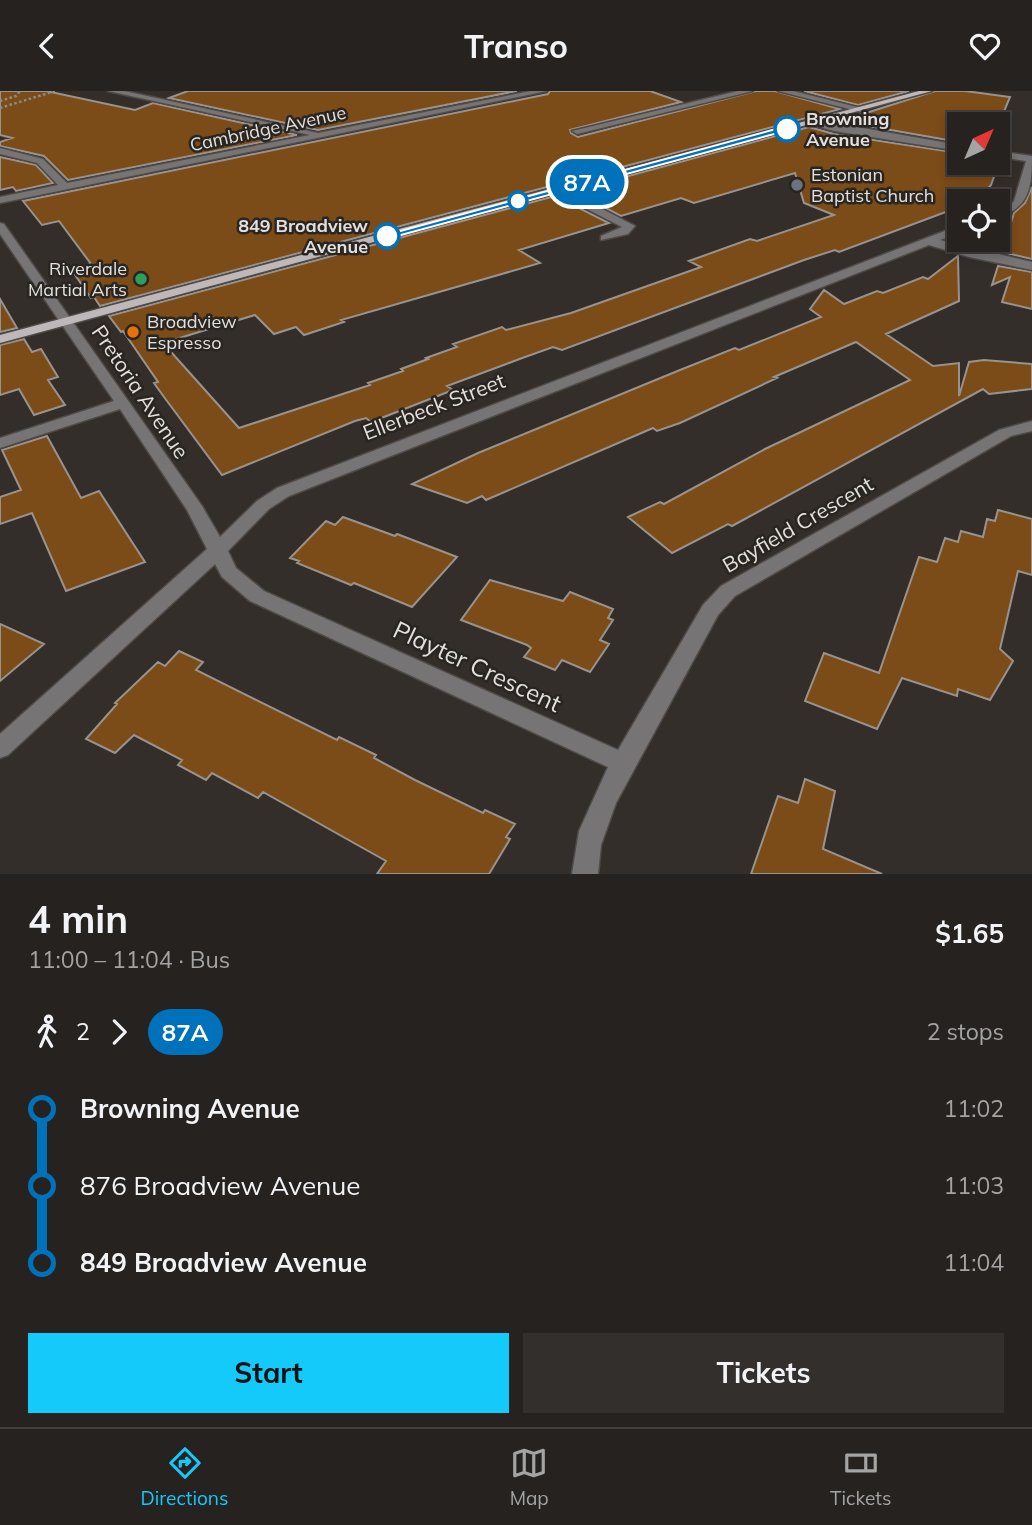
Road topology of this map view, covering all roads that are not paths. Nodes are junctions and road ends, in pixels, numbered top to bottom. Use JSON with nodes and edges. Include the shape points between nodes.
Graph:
{"nodes":[{"id":1,"x":112,"y":91,"type":"edge"},
{"id":2,"x":543,"y":91,"type":"edge"},
{"id":3,"x":749,"y":91,"type":"edge"},
{"id":4,"x":782,"y":91,"type":"edge"},
{"id":5,"x":928,"y":91,"type":"edge"},
{"id":6,"x":529,"y":92,"type":"edge"},
{"id":7,"x":861,"y":109,"type":"junction"},
{"id":8,"x":812,"y":122,"type":"junction"},
{"id":9,"x":577,"y":131,"type":"dead end"},
{"id":10,"x":320,"y":135,"type":"junction"},
{"id":11,"x":947,"y":146,"type":"edge"},
{"id":12,"x":0,"y":151,"type":"edge"},
{"id":13,"x":1010,"y":156,"type":"edge"},
{"id":14,"x":1032,"y":159,"type":"edge"},
{"id":15,"x":65,"y":187,"type":"junction"},
{"id":16,"x":558,"y":190,"type":"junction"},
{"id":17,"x":0,"y":200,"type":"edge"},
{"id":18,"x":1010,"y":210,"type":"edge"},
{"id":19,"x":0,"y":226,"type":"edge"},
{"id":20,"x":947,"y":234,"type":"edge"},
{"id":21,"x":605,"y":238,"type":"dead end"},
{"id":22,"x":930,"y":241,"type":"junction"},
{"id":23,"x":1032,"y":266,"type":"edge"},
{"id":24,"x":67,"y":321,"type":"junction"},
{"id":25,"x":0,"y":339,"type":"edge"},
{"id":26,"x":122,"y":403,"type":"junction"},
{"id":27,"x":1032,"y":426,"type":"edge"},
{"id":28,"x":0,"y":443,"type":"edge"},
{"id":29,"x":217,"y":550,"type":"junction"},
{"id":30,"x":0,"y":748,"type":"edge"},
{"id":31,"x":623,"y":763,"type":"junction"},
{"id":32,"x":585,"y":874,"type":"edge"}],
"edges":[{"from":1,"to":10,"type":"street"},
{"from":2,"to":6,"type":"street","name":"Cambridge Avenue"},
{"from":3,"to":9,"type":"street"},
{"from":4,"to":7,"type":"street"},
{"from":5,"to":7,"type":"main road"},
{"from":6,"to":10,"type":"street","name":"Cambridge Avenue"},
{"from":7,"to":8,"type":"main road"},
{"from":8,"to":11,"type":"street"},
{"from":8,"to":16,"type":"main road"},
{"from":10,"to":15,"type":"street","name":"Cambridge Avenue"},
{"from":12,"to":15,"type":"street","via":[[40,161]]},
{"from":13,"to":14,"type":"street"},
{"from":14,"to":18,"type":"street","via":[[1019,201]]},
{"from":15,"to":17,"type":"street","name":"Cambridge Avenue"},
{"from":16,"to":21,"type":"street","via":[[629,226]]},
{"from":16,"to":24,"type":"main road"},
{"from":19,"to":24,"type":"street","name":"Pretoria Avenue"},
{"from":20,"to":22,"type":"street","name":"Ellerbeck Street"},
{"from":22,"to":23,"type":"street"},
{"from":22,"to":29,"type":"street","name":"Ellerbeck Street","via":[[313,478],[262,505]]},
{"from":24,"to":25,"type":"main road"},
{"from":24,"to":26,"type":"street","name":"Pretoria Avenue"},
{"from":26,"to":28,"type":"street"},
{"from":26,"to":29,"type":"street","name":"Pretoria Avenue","via":[[196,510]]},
{"from":27,"to":31,"type":"street","name":"Bayfield Crescent","via":[[1005,433],[728,591],[710,610]]},
{"from":29,"to":30,"type":"street","name":"Ellerbeck Street"},
{"from":29,"to":31,"type":"street","name":"Playter Crescent","via":[[229,572],[257,596]]},
{"from":31,"to":32,"type":"street","via":[[589,841]]}]}
